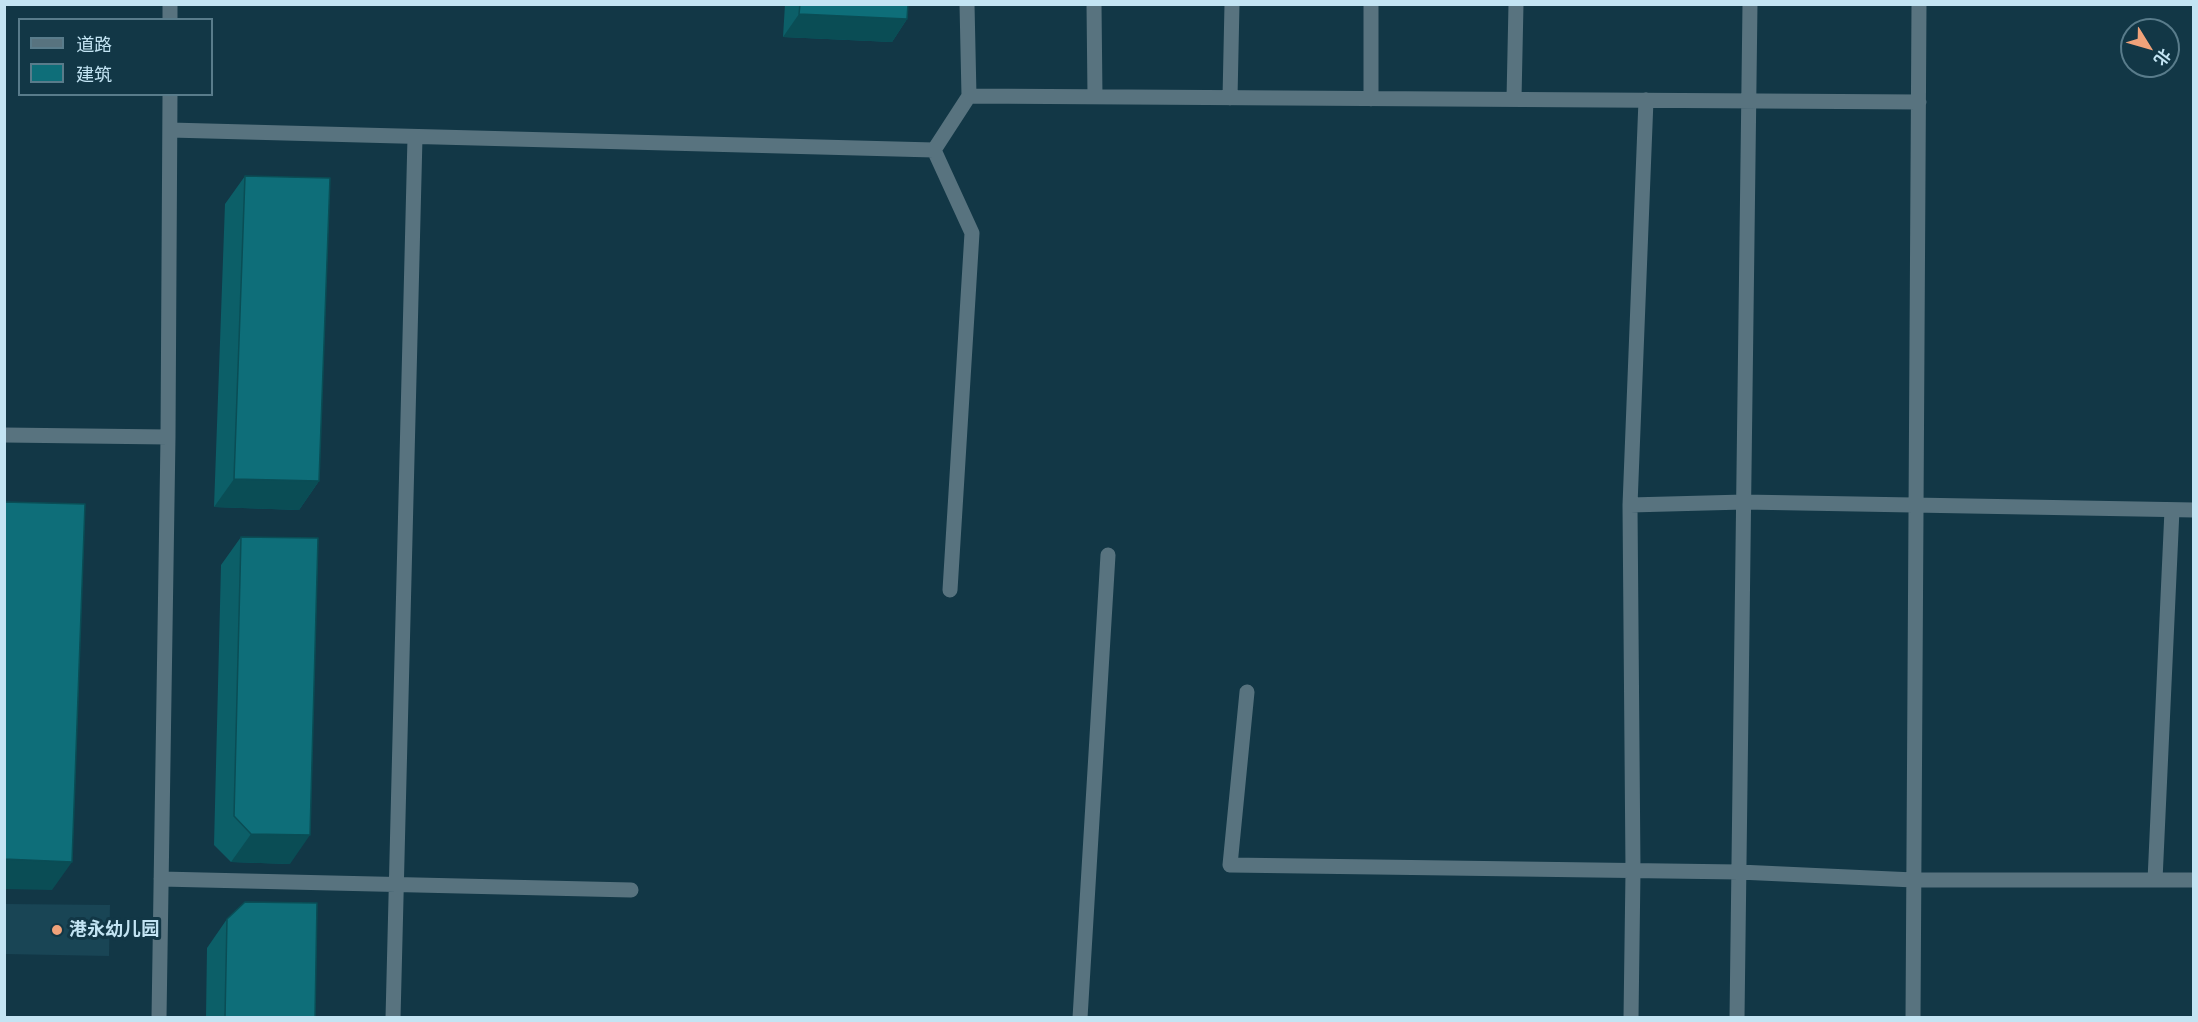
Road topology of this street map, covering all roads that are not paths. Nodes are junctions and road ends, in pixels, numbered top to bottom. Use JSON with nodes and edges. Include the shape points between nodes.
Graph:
{"nodes":[{"id":1,"x":967,"y":4,"type":"edge"},
{"id":2,"x":1094,"y":4,"type":"edge"},
{"id":3,"x":1232,"y":4,"type":"edge"},
{"id":4,"x":1371,"y":4,"type":"edge"},
{"id":5,"x":1516,"y":4,"type":"edge"},
{"id":6,"x":1750,"y":4,"type":"edge"},
{"id":7,"x":1919,"y":4,"type":"edge"},
{"id":8,"x":170,"y":96,"type":"edge"},
{"id":9,"x":969,"y":96,"type":"junction"},
{"id":10,"x":1095,"y":97,"type":"junction"},
{"id":11,"x":1230,"y":98,"type":"junction"},
{"id":12,"x":1371,"y":99,"type":"junction"},
{"id":13,"x":1514,"y":99,"type":"junction"},
{"id":14,"x":1646,"y":100,"type":"junction"},
{"id":15,"x":1749,"y":101,"type":"junction"},
{"id":16,"x":1919,"y":102,"type":"junction"},
{"id":17,"x":170,"y":130,"type":"junction"},
{"id":18,"x":415,"y":137,"type":"junction"},
{"id":19,"x":934,"y":150,"type":"junction"},
{"id":20,"x":4,"y":435,"type":"edge"},
{"id":21,"x":168,"y":437,"type":"junction"},
{"id":22,"x":1743,"y":502,"type":"junction"},
{"id":23,"x":1630,"y":505,"type":"junction"},
{"id":24,"x":1916,"y":506,"type":"junction"},
{"id":25,"x":2172,"y":510,"type":"junction"},
{"id":26,"x":2193,"y":510,"type":"edge"},
{"id":27,"x":1108,"y":555,"type":"dead end"},
{"id":28,"x":950,"y":590,"type":"dead end"},
{"id":29,"x":1247,"y":692,"type":"dead end"},
{"id":30,"x":1633,"y":871,"type":"junction"},
{"id":31,"x":1739,"y":872,"type":"junction"},
{"id":32,"x":161,"y":879,"type":"junction"},
{"id":33,"x":1914,"y":880,"type":"junction"},
{"id":34,"x":2155,"y":880,"type":"junction"},
{"id":35,"x":2193,"y":880,"type":"edge"},
{"id":36,"x":397,"y":884,"type":"junction"},
{"id":37,"x":631,"y":890,"type":"dead end"},
{"id":38,"x":159,"y":1017,"type":"edge"},
{"id":39,"x":393,"y":1017,"type":"edge"},
{"id":40,"x":1080,"y":1017,"type":"edge"},
{"id":41,"x":1631,"y":1017,"type":"edge"},
{"id":42,"x":1737,"y":1017,"type":"edge"},
{"id":43,"x":1913,"y":1017,"type":"edge"}],
"edges":[{"from":1,"to":9,"type":"street"},
{"from":2,"to":10,"type":"street"},
{"from":3,"to":11,"type":"street"},
{"from":4,"to":12,"type":"street"},
{"from":5,"to":13,"type":"street"},
{"from":6,"to":15,"type":"street"},
{"from":7,"to":16,"type":"street"},
{"from":8,"to":17,"type":"street"},
{"from":9,"to":10,"type":"street"},
{"from":9,"to":19,"type":"street"},
{"from":10,"to":11,"type":"street"},
{"from":11,"to":12,"type":"street"},
{"from":12,"to":13,"type":"street"},
{"from":13,"to":14,"type":"street"},
{"from":14,"to":15,"type":"street"},
{"from":14,"to":23,"type":"street"},
{"from":15,"to":16,"type":"street"},
{"from":15,"to":22,"type":"street"},
{"from":16,"to":24,"type":"street"},
{"from":17,"to":18,"type":"street"},
{"from":17,"to":21,"type":"street"},
{"from":18,"to":19,"type":"street"},
{"from":18,"to":36,"type":"street"},
{"from":19,"to":28,"type":"street","via":[[972,233]]},
{"from":20,"to":21,"type":"street"},
{"from":21,"to":32,"type":"street"},
{"from":22,"to":23,"type":"street"},
{"from":22,"to":24,"type":"street"},
{"from":22,"to":31,"type":"street"},
{"from":23,"to":30,"type":"street"},
{"from":24,"to":25,"type":"street"},
{"from":24,"to":33,"type":"street"},
{"from":25,"to":26,"type":"street"},
{"from":25,"to":34,"type":"street"},
{"from":27,"to":40,"type":"street"},
{"from":29,"to":30,"type":"street","via":[[1230,865]]},
{"from":30,"to":31,"type":"street"},
{"from":30,"to":41,"type":"street"},
{"from":31,"to":33,"type":"street"},
{"from":31,"to":42,"type":"street"},
{"from":32,"to":36,"type":"street"},
{"from":32,"to":38,"type":"street"},
{"from":33,"to":34,"type":"street"},
{"from":33,"to":43,"type":"street"},
{"from":34,"to":35,"type":"street"},
{"from":36,"to":37,"type":"street"},
{"from":36,"to":39,"type":"street"}]}
